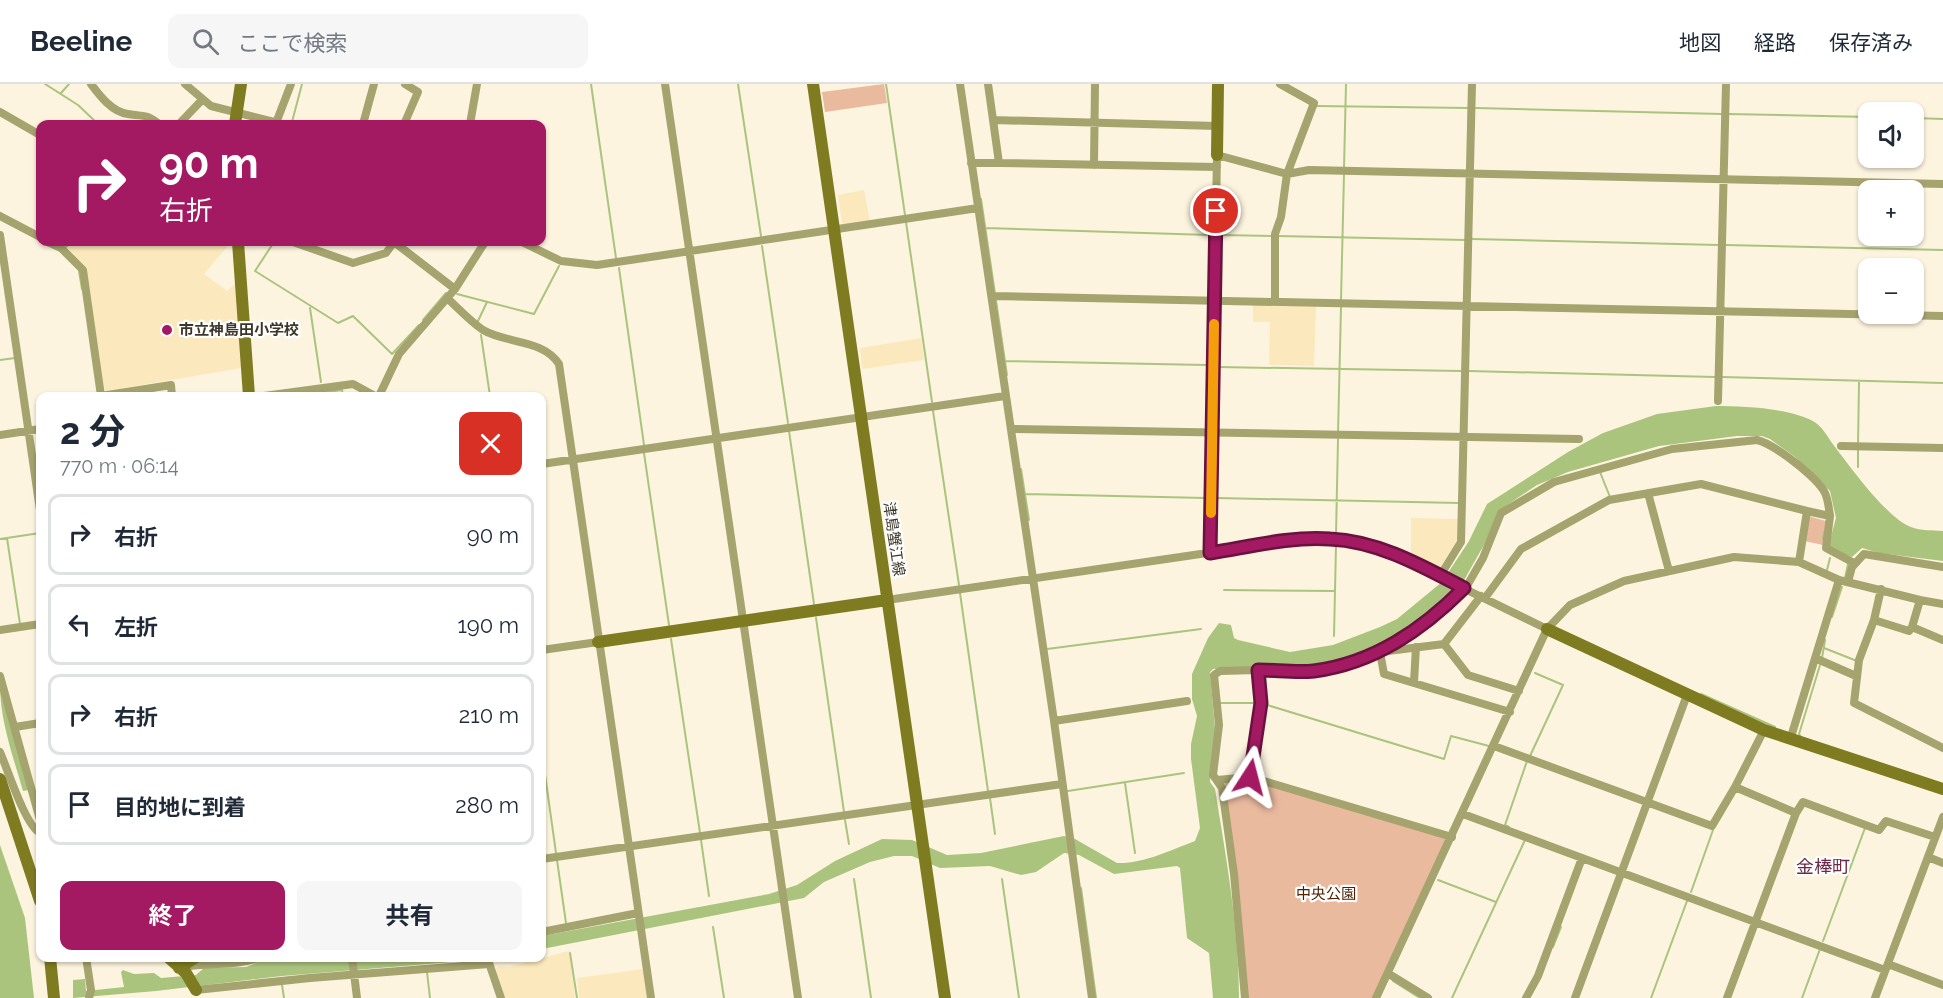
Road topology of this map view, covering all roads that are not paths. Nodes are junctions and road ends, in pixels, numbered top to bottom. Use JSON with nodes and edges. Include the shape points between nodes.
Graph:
{"nodes":[{"id":1,"x":91,"y":84,"type":"edge"},
{"id":2,"x":185,"y":84,"type":"edge"},
{"id":3,"x":242,"y":84,"type":"edge"},
{"id":4,"x":291,"y":84,"type":"edge"},
{"id":5,"x":374,"y":84,"type":"edge"},
{"id":6,"x":405,"y":84,"type":"edge"},
{"id":7,"x":477,"y":84,"type":"edge"},
{"id":8,"x":664,"y":84,"type":"edge"},
{"id":9,"x":813,"y":84,"type":"edge"},
{"id":10,"x":960,"y":84,"type":"edge"},
{"id":11,"x":988,"y":84,"type":"edge"},
{"id":12,"x":1095,"y":84,"type":"edge"},
{"id":13,"x":1218,"y":84,"type":"edge"},
{"id":14,"x":1280,"y":84,"type":"edge"},
{"id":15,"x":1472,"y":84,"type":"edge"},
{"id":16,"x":1726,"y":84,"type":"edge"},
{"id":17,"x":201,"y":100,"type":"junction"},
{"id":18,"x":0,"y":112,"type":"edge"},
{"id":19,"x":154,"y":120,"type":"edge"},
{"id":20,"x":183,"y":120,"type":"edge"},
{"id":21,"x":236,"y":120,"type":"edge"},
{"id":22,"x":280,"y":120,"type":"edge"},
{"id":23,"x":364,"y":120,"type":"edge"},
{"id":24,"x":406,"y":120,"type":"edge"},
{"id":25,"x":471,"y":120,"type":"edge"},
{"id":26,"x":994,"y":120,"type":"junction"},
{"id":27,"x":1095,"y":122,"type":"junction"},
{"id":28,"x":1217,"y":126,"type":"junction"},
{"id":29,"x":36,"y":133,"type":"edge"},
{"id":30,"x":1217,"y":161,"type":"junction"},
{"id":31,"x":974,"y":163,"type":"junction"},
{"id":32,"x":999,"y":163,"type":"junction"},
{"id":33,"x":1094,"y":165,"type":"junction"},
{"id":34,"x":1287,"y":174,"type":"junction"},
{"id":35,"x":1469,"y":174,"type":"junction"},
{"id":36,"x":1725,"y":179,"type":"junction"},
{"id":37,"x":1943,"y":184,"type":"edge"},
{"id":38,"x":978,"y":208,"type":"junction"},
{"id":39,"x":0,"y":216,"type":"edge"},
{"id":40,"x":834,"y":229,"type":"junction"},
{"id":41,"x":0,"y":235,"type":"edge"},
{"id":42,"x":36,"y":235,"type":"edge"},
{"id":43,"x":65,"y":246,"type":"edge"},
{"id":44,"x":238,"y":246,"type":"edge"},
{"id":45,"x":304,"y":246,"type":"edge"},
{"id":46,"x":390,"y":246,"type":"edge"},
{"id":47,"x":397,"y":246,"type":"edge"},
{"id":48,"x":482,"y":246,"type":"edge"},
{"id":49,"x":530,"y":246,"type":"edge"},
{"id":50,"x":689,"y":251,"type":"junction"},
{"id":51,"x":455,"y":289,"type":"junction"},
{"id":52,"x":995,"y":296,"type":"junction"},
{"id":53,"x":447,"y":298,"type":"junction"},
{"id":54,"x":1214,"y":301,"type":"junction"},
{"id":55,"x":1275,"y":301,"type":"junction"},
{"id":56,"x":1467,"y":306,"type":"junction"},
{"id":57,"x":1722,"y":311,"type":"junction"},
{"id":58,"x":1943,"y":316,"type":"edge"},
{"id":59,"x":100,"y":392,"type":"edge"},
{"id":60,"x":126,"y":392,"type":"edge"},
{"id":61,"x":172,"y":392,"type":"edge"},
{"id":62,"x":249,"y":392,"type":"edge"},
{"id":63,"x":302,"y":392,"type":"edge"},
{"id":64,"x":369,"y":392,"type":"edge"},
{"id":65,"x":379,"y":392,"type":"edge"},
{"id":66,"x":1005,"y":396,"type":"junction"},
{"id":67,"x":1718,"y":401,"type":"dead end"},
{"id":68,"x":861,"y":417,"type":"junction"},
{"id":69,"x":36,"y":429,"type":"edge"},
{"id":70,"x":1013,"y":429,"type":"junction"},
{"id":71,"x":29,"y":430,"type":"junction"},
{"id":72,"x":1211,"y":432,"type":"junction"},
{"id":73,"x":0,"y":435,"type":"edge"},
{"id":74,"x":717,"y":438,"type":"junction"},
{"id":75,"x":1464,"y":438,"type":"junction"},
{"id":76,"x":1579,"y":440,"type":"dead end"},
{"id":77,"x":1841,"y":446,"type":"dead end"},
{"id":78,"x":1943,"y":448,"type":"edge"},
{"id":79,"x":573,"y":459,"type":"junction"},
{"id":80,"x":546,"y":463,"type":"edge"},
{"id":81,"x":36,"y":481,"type":"edge"},
{"id":82,"x":1648,"y":493,"type":"junction"},
{"id":83,"x":1807,"y":511,"type":"junction"},
{"id":84,"x":1830,"y":516,"type":"junction"},
{"id":85,"x":1210,"y":553,"type":"junction"},
{"id":86,"x":1799,"y":562,"type":"junction"},
{"id":87,"x":1854,"y":563,"type":"junction"},
{"id":88,"x":1943,"y":567,"type":"edge"},
{"id":89,"x":1669,"y":571,"type":"junction"},
{"id":90,"x":1441,"y":576,"type":"junction"},
{"id":91,"x":1032,"y":579,"type":"junction"},
{"id":92,"x":1844,"y":581,"type":"junction"},
{"id":93,"x":1463,"y":588,"type":"junction"},
{"id":94,"x":1881,"y":589,"type":"junction"},
{"id":95,"x":1483,"y":597,"type":"junction"},
{"id":96,"x":887,"y":600,"type":"junction"},
{"id":97,"x":1920,"y":600,"type":"junction"},
{"id":98,"x":1943,"y":604,"type":"edge"},
{"id":99,"x":1874,"y":620,"type":"junction"},
{"id":100,"x":743,"y":621,"type":"junction"},
{"id":101,"x":36,"y":625,"type":"edge"},
{"id":102,"x":1912,"y":627,"type":"junction"},
{"id":103,"x":1547,"y":629,"type":"junction"},
{"id":104,"x":0,"y":630,"type":"edge"},
{"id":105,"x":1943,"y":640,"type":"edge"},
{"id":106,"x":598,"y":642,"type":"junction"},
{"id":107,"x":1444,"y":644,"type":"junction"},
{"id":108,"x":1416,"y":647,"type":"junction"},
{"id":109,"x":546,"y":649,"type":"edge"},
{"id":110,"x":1380,"y":652,"type":"junction"},
{"id":111,"x":1815,"y":658,"type":"junction"},
{"id":112,"x":1258,"y":670,"type":"junction"},
{"id":113,"x":0,"y":676,"type":"edge"},
{"id":114,"x":1856,"y":676,"type":"junction"},
{"id":115,"x":1414,"y":682,"type":"junction"},
{"id":116,"x":1519,"y":691,"type":"junction"},
{"id":117,"x":1687,"y":695,"type":"junction"},
{"id":118,"x":1187,"y":701,"type":"dead end"},
{"id":119,"x":1510,"y":712,"type":"junction"},
{"id":120,"x":1054,"y":721,"type":"junction"},
{"id":121,"x":36,"y":724,"type":"edge"},
{"id":122,"x":15,"y":727,"type":"junction"},
{"id":123,"x":1764,"y":730,"type":"junction"},
{"id":124,"x":1790,"y":740,"type":"junction"},
{"id":125,"x":1494,"y":746,"type":"junction"},
{"id":126,"x":1943,"y":748,"type":"edge"},
{"id":127,"x":0,"y":752,"type":"edge"},
{"id":128,"x":1250,"y":777,"type":"junction"},
{"id":129,"x":0,"y":779,"type":"edge"},
{"id":130,"x":1217,"y":780,"type":"junction"},
{"id":131,"x":1062,"y":784,"type":"junction"},
{"id":132,"x":1735,"y":787,"type":"junction"},
{"id":133,"x":1943,"y":789,"type":"edge"},
{"id":134,"x":1648,"y":803,"type":"junction"},
{"id":135,"x":917,"y":804,"type":"junction"},
{"id":136,"x":36,"y":805,"type":"edge"},
{"id":137,"x":1796,"y":813,"type":"junction"},
{"id":138,"x":1463,"y":814,"type":"junction"},
{"id":139,"x":1943,"y":817,"type":"edge"},
{"id":140,"x":772,"y":826,"type":"junction"},
{"id":141,"x":36,"y":831,"type":"edge"},
{"id":142,"x":1452,"y":837,"type":"junction"},
{"id":143,"x":1935,"y":837,"type":"junction"},
{"id":144,"x":628,"y":846,"type":"junction"},
{"id":145,"x":1928,"y":857,"type":"junction"},
{"id":146,"x":546,"y":858,"type":"edge"},
{"id":147,"x":1582,"y":858,"type":"junction"},
{"id":148,"x":1943,"y":863,"type":"edge"},
{"id":149,"x":1621,"y":872,"type":"junction"},
{"id":150,"x":36,"y":889,"type":"edge"},
{"id":151,"x":638,"y":915,"type":"junction"},
{"id":152,"x":1755,"y":922,"type":"junction"},
{"id":153,"x":546,"y":931,"type":"edge"},
{"id":154,"x":50,"y":962,"type":"edge"},
{"id":155,"x":87,"y":962,"type":"edge"},
{"id":156,"x":173,"y":962,"type":"edge"},
{"id":157,"x":191,"y":962,"type":"edge"},
{"id":158,"x":248,"y":962,"type":"edge"},
{"id":159,"x":352,"y":962,"type":"edge"},
{"id":160,"x":478,"y":962,"type":"edge"},
{"id":161,"x":488,"y":962,"type":"edge"},
{"id":162,"x":1887,"y":967,"type":"junction"},
{"id":163,"x":182,"y":971,"type":"junction"},
{"id":164,"x":1389,"y":974,"type":"junction"},
{"id":165,"x":353,"y":975,"type":"junction"},
{"id":166,"x":1943,"y":985,"type":"edge"},
{"id":167,"x":198,"y":992,"type":"edge"},
{"id":168,"x":90,"y":994,"type":"edge"},
{"id":169,"x":54,"y":998,"type":"edge"},
{"id":170,"x":357,"y":998,"type":"edge"},
{"id":171,"x":501,"y":998,"type":"edge"},
{"id":172,"x":651,"y":998,"type":"edge"},
{"id":173,"x":798,"y":998,"type":"edge"},
{"id":174,"x":945,"y":998,"type":"edge"},
{"id":175,"x":1092,"y":998,"type":"edge"},
{"id":176,"x":1245,"y":998,"type":"edge"},
{"id":177,"x":1376,"y":998,"type":"edge"},
{"id":178,"x":1428,"y":998,"type":"edge"},
{"id":179,"x":1526,"y":998,"type":"edge"},
{"id":180,"x":1575,"y":998,"type":"edge"},
{"id":181,"x":1727,"y":998,"type":"edge"},
{"id":182,"x":1875,"y":998,"type":"edge"}],
"edges":[{"from":1,"to":19,"type":"street","via":[[119,112],[148,115]]},
{"from":2,"to":17,"type":"street"},
{"from":3,"to":21,"type":"main road"},
{"from":4,"to":22,"type":"street"},
{"from":5,"to":23,"type":"street"},
{"from":6,"to":24,"type":"street","via":[[418,92]]},
{"from":7,"to":25,"type":"street"},
{"from":8,"to":50,"type":"street"},
{"from":9,"to":40,"type":"main road","name":"津島蟹江線"},
{"from":10,"to":31,"type":"street"},
{"from":11,"to":26,"type":"street"},
{"from":12,"to":27,"type":"street"},
{"from":13,"to":28,"type":"main road"},
{"from":14,"to":34,"type":"street","via":[[1314,103]]},
{"from":15,"to":35,"type":"street"},
{"from":16,"to":36,"type":"street"},
{"from":17,"to":20,"type":"street"},
{"from":17,"to":21,"type":"street"},
{"from":18,"to":29,"type":"street"},
{"from":26,"to":27,"type":"street"},
{"from":26,"to":32,"type":"street"},
{"from":27,"to":28,"type":"street"},
{"from":27,"to":33,"type":"street"},
{"from":28,"to":30,"type":"main road"},
{"from":30,"to":33,"type":"street"},
{"from":30,"to":34,"type":"street"},
{"from":30,"to":54,"type":"street"},
{"from":31,"to":32,"type":"street"},
{"from":31,"to":38,"type":"street"},
{"from":32,"to":33,"type":"street"},
{"from":34,"to":35,"type":"street","via":[[1309,170]]},
{"from":34,"to":55,"type":"street","via":[[1275,234]]},
{"from":35,"to":36,"type":"street"},
{"from":35,"to":56,"type":"street"},
{"from":36,"to":37,"type":"street"},
{"from":36,"to":57,"type":"street"},
{"from":38,"to":40,"type":"street"},
{"from":38,"to":52,"type":"street"},
{"from":39,"to":42,"type":"street"},
{"from":40,"to":50,"type":"street"},
{"from":40,"to":68,"type":"main road","name":"津島蟹江線"},
{"from":41,"to":71,"type":"street"},
{"from":43,"to":59,"type":"street","via":[[83,270]]},
{"from":44,"to":62,"type":"main road"},
{"from":45,"to":46,"type":"street","via":[[353,263],[386,253]]},
{"from":47,"to":51,"type":"street"},
{"from":48,"to":51,"type":"street"},
{"from":49,"to":50,"type":"street","via":[[561,261],[585,265]]},
{"from":50,"to":74,"type":"street"},
{"from":51,"to":53,"type":"street"},
{"from":52,"to":54,"type":"street"},
{"from":52,"to":66,"type":"street"},
{"from":53,"to":65,"type":"street","via":[[399,354]]},
{"from":53,"to":79,"type":"street","via":[[482,329],[505,340],[539,347],[554,356]]},
{"from":54,"to":55,"type":"street"},
{"from":54,"to":72,"type":"street"},
{"from":55,"to":56,"type":"street"},
{"from":56,"to":57,"type":"street"},
{"from":56,"to":75,"type":"street"},
{"from":57,"to":58,"type":"street"},
{"from":57,"to":67,"type":"street"},
{"from":60,"to":61,"type":"street","via":[[171,385]]},
{"from":63,"to":64,"type":"street","via":[[353,384]]},
{"from":66,"to":68,"type":"street"},
{"from":66,"to":70,"type":"street"},
{"from":68,"to":74,"type":"street"},
{"from":68,"to":96,"type":"main road","name":"津島蟹江線"},
{"from":69,"to":71,"type":"street"},
{"from":70,"to":72,"type":"street"},
{"from":70,"to":91,"type":"street"},
{"from":71,"to":73,"type":"street"},
{"from":71,"to":81,"type":"street"},
{"from":72,"to":75,"type":"street"},
{"from":72,"to":85,"type":"street"},
{"from":74,"to":79,"type":"street"},
{"from":74,"to":100,"type":"street"},
{"from":75,"to":76,"type":"street"},
{"from":75,"to":90,"type":"street","via":[[1461,542]]},
{"from":77,"to":78,"type":"street"},
{"from":79,"to":80,"type":"street"},
{"from":79,"to":106,"type":"street"},
{"from":82,"to":83,"type":"street","via":[[1701,484]]},
{"from":82,"to":89,"type":"street"},
{"from":82,"to":95,"type":"street","via":[[1609,500],[1521,549]]},
{"from":83,"to":84,"type":"street"},
{"from":83,"to":86,"type":"street"},
{"from":84,"to":87,"type":"street","via":[[1826,548]]},
{"from":84,"to":93,"type":"street","via":[[1823,490],[1768,443],[1745,441],[1672,449],[1565,477],[1501,513],[1484,558]]},
{"from":85,"to":90,"type":"street","via":[[1328,538],[1369,545]]},
{"from":85,"to":91,"type":"street"},
{"from":86,"to":89,"type":"street","via":[[1734,557]]},
{"from":86,"to":92,"type":"street"},
{"from":87,"to":88,"type":"street","via":[[1864,554]]},
{"from":87,"to":92,"type":"street"},
{"from":89,"to":103,"type":"street","via":[[1624,581],[1569,605]]},
{"from":90,"to":93,"type":"street"},
{"from":91,"to":96,"type":"street"},
{"from":91,"to":120,"type":"street"},
{"from":92,"to":94,"type":"street"},
{"from":92,"to":111,"type":"street"},
{"from":93,"to":95,"type":"street"},
{"from":93,"to":110,"type":"street","via":[[1403,640]]},
{"from":94,"to":97,"type":"street"},
{"from":94,"to":99,"type":"street"},
{"from":95,"to":103,"type":"street"},
{"from":95,"to":107,"type":"street"},
{"from":96,"to":100,"type":"main road"},
{"from":96,"to":135,"type":"main road","name":"津島蟹江線"},
{"from":97,"to":98,"type":"street"},
{"from":97,"to":102,"type":"street"},
{"from":99,"to":102,"type":"street","via":[[1909,631]]},
{"from":99,"to":114,"type":"street"},
{"from":100,"to":106,"type":"main road"},
{"from":100,"to":140,"type":"street"},
{"from":101,"to":104,"type":"street"},
{"from":102,"to":105,"type":"street"},
{"from":103,"to":116,"type":"street"},
{"from":103,"to":117,"type":"main road"},
{"from":106,"to":109,"type":"street"},
{"from":106,"to":144,"type":"street"},
{"from":107,"to":108,"type":"street"},
{"from":107,"to":116,"type":"street","via":[[1468,675]]},
{"from":108,"to":110,"type":"street"},
{"from":108,"to":115,"type":"street"},
{"from":110,"to":112,"type":"street","via":[[1314,671]]},
{"from":110,"to":115,"type":"street","via":[[1384,674]]},
{"from":111,"to":114,"type":"street"},
{"from":111,"to":124,"type":"street"},
{"from":112,"to":128,"type":"street","via":[[1261,703]]},
{"from":112,"to":130,"type":"street","via":[[1220,671],[1214,675],[1219,725],[1213,775]]},
{"from":113,"to":122,"type":"street"},
{"from":114,"to":126,"type":"street","via":[[1854,703]]},
{"from":115,"to":119,"type":"street"},
{"from":116,"to":119,"type":"street"},
{"from":117,"to":123,"type":"main road"},
{"from":117,"to":134,"type":"street"},
{"from":118,"to":120,"type":"street"},
{"from":119,"to":125,"type":"street"},
{"from":120,"to":131,"type":"street"},
{"from":121,"to":122,"type":"street"},
{"from":122,"to":136,"type":"street"},
{"from":123,"to":124,"type":"main road"},
{"from":123,"to":132,"type":"street"},
{"from":124,"to":133,"type":"main road"},
{"from":125,"to":134,"type":"street"},
{"from":125,"to":138,"type":"street"},
{"from":127,"to":141,"type":"street"},
{"from":128,"to":130,"type":"street"},
{"from":128,"to":142,"type":"street"},
{"from":129,"to":150,"type":"main road"},
{"from":130,"to":176,"type":"street","via":[[1222,788],[1234,874]]},
{"from":131,"to":135,"type":"street"},
{"from":131,"to":175,"type":"street"},
{"from":132,"to":134,"type":"street","via":[[1712,826]]},
{"from":132,"to":137,"type":"street"},
{"from":134,"to":149,"type":"street"},
{"from":135,"to":140,"type":"street"},
{"from":135,"to":174,"type":"main road","name":"津島蟹江線"},
{"from":137,"to":143,"type":"street","via":[[1803,802],[1879,830],[1886,821]]},
{"from":137,"to":152,"type":"street"},
{"from":138,"to":142,"type":"street"},
{"from":138,"to":147,"type":"street"},
{"from":139,"to":143,"type":"street"},
{"from":140,"to":144,"type":"street"},
{"from":140,"to":173,"type":"street"},
{"from":142,"to":164,"type":"street"},
{"from":143,"to":145,"type":"street"},
{"from":144,"to":146,"type":"street"},
{"from":144,"to":151,"type":"street"},
{"from":145,"to":148,"type":"street"},
{"from":145,"to":162,"type":"street"},
{"from":147,"to":149,"type":"street"},
{"from":147,"to":179,"type":"street"},
{"from":149,"to":152,"type":"street"},
{"from":149,"to":180,"type":"street"},
{"from":151,"to":153,"type":"street"},
{"from":151,"to":172,"type":"street"},
{"from":152,"to":162,"type":"street"},
{"from":152,"to":181,"type":"street"},
{"from":154,"to":169,"type":"main road"},
{"from":155,"to":168,"type":"street"},
{"from":156,"to":163,"type":"main road"},
{"from":157,"to":163,"type":"main road"},
{"from":158,"to":163,"type":"street","via":[[200,964]]},
{"from":159,"to":165,"type":"street"},
{"from":160,"to":165,"type":"street"},
{"from":161,"to":171,"type":"street"},
{"from":162,"to":166,"type":"street"},
{"from":162,"to":182,"type":"street"},
{"from":163,"to":167,"type":"main road"},
{"from":164,"to":177,"type":"street"},
{"from":164,"to":178,"type":"street"},
{"from":165,"to":167,"type":"street"},
{"from":165,"to":170,"type":"street"}]}
